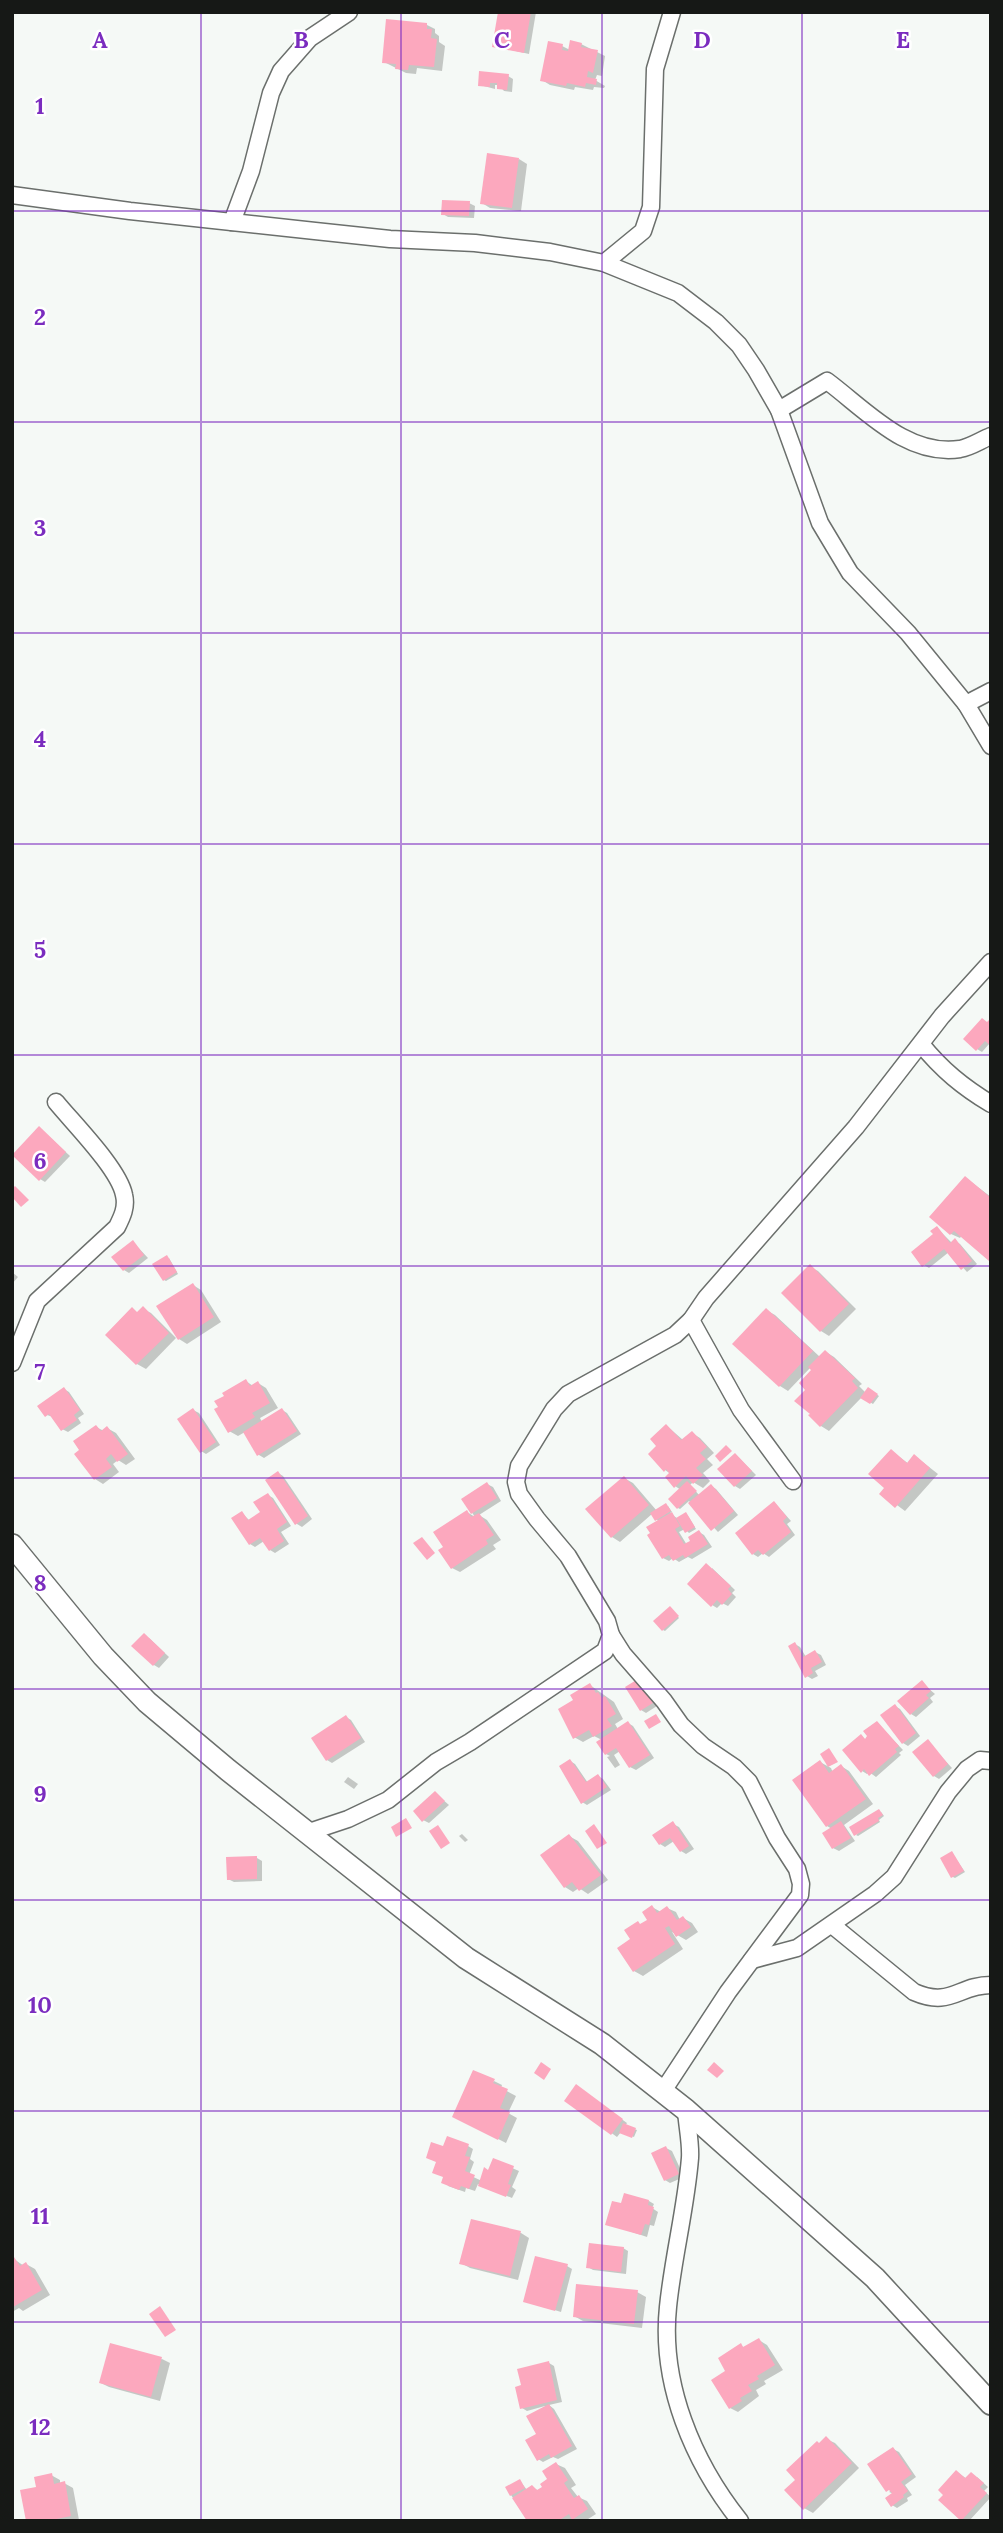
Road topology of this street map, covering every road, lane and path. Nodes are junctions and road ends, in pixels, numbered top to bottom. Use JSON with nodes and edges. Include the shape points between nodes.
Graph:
{"nodes":[{"id":1,"x":349,"y":12,"type":"edge"},
{"id":2,"x":672,"y":12,"type":"edge"},
{"id":3,"x":12,"y":195,"type":"edge"},
{"id":4,"x":232,"y":222,"type":"junction"},
{"id":5,"x":604,"y":263,"type":"junction"},
{"id":6,"x":779,"y":410,"type":"junction"},
{"id":7,"x":991,"y":436,"type":"edge"},
{"id":8,"x":991,"y":691,"type":"edge"},
{"id":9,"x":966,"y":704,"type":"junction"},
{"id":10,"x":991,"y":746,"type":"edge"},
{"id":11,"x":991,"y":962,"type":"edge"},
{"id":12,"x":921,"y":1044,"type":"junction"},
{"id":13,"x":56,"y":1102,"type":"dead end"},
{"id":14,"x":991,"y":1104,"type":"edge"},
{"id":15,"x":691,"y":1320,"type":"junction"},
{"id":16,"x":12,"y":1363,"type":"edge"},
{"id":17,"x":793,"y":1481,"type":"dead end"},
{"id":18,"x":12,"y":1545,"type":"edge"},
{"id":19,"x":611,"y":1634,"type":"junction"},
{"id":20,"x":991,"y":1761,"type":"edge"},
{"id":21,"x":306,"y":1833,"type":"junction"},
{"id":22,"x":832,"y":1925,"type":"junction"},
{"id":23,"x":752,"y":1960,"type":"junction"},
{"id":24,"x":991,"y":1985,"type":"edge"},
{"id":25,"x":663,"y":2091,"type":"junction"},
{"id":26,"x":686,"y":2110,"type":"junction"},
{"id":27,"x":990,"y":2402,"type":"edge"},
{"id":28,"x":740,"y":2521,"type":"edge"}],
"edges":[{"from":1,"to":4,"type":"street","via":[[310,38],[281,71]]},
{"from":2,"to":5,"type":"street","via":[[656,69],[651,208],[643,231]]},
{"from":3,"to":4,"type":"street"},
{"from":4,"to":5,"type":"street","via":[[515,247]]},
{"from":5,"to":6,"type":"street","via":[[678,293],[716,322],[739,345]]},
{"from":6,"to":7,"type":"street","via":[[827,381],[896,435],[935,449],[962,449]]},
{"from":6,"to":9,"type":"street","via":[[820,523],[850,573],[908,633]]},
{"from":8,"to":9,"type":"street"},
{"from":9,"to":10,"type":"street"},
{"from":11,"to":12,"type":"street"},
{"from":12,"to":14,"type":"street","via":[[961,1086]]},
{"from":12,"to":15,"type":"street"},
{"from":13,"to":16,"type":"street","via":[[114,1172],[124,1195],[124,1212],[117,1227],[37,1301]]},
{"from":15,"to":17,"type":"street","via":[[741,1410]]},
{"from":15,"to":19,"type":"street","via":[[675,1335],[568,1394],[519,1466],[519,1494],[574,1565]]},
{"from":18,"to":21,"type":"street","via":[[147,1702]]},
{"from":19,"to":21,"type":"street","via":[[605,1651],[436,1762],[388,1800]]},
{"from":19,"to":23,"type":"street","via":[[681,1725],[749,1782],[797,1869],[800,1895]]},
{"from":20,"to":22,"type":"street","via":[[980,1760],[967,1769],[894,1877]]},
{"from":21,"to":25,"type":"street","via":[[466,1958],[602,2044]]},
{"from":22,"to":23,"type":"street","via":[[791,1951]]},
{"from":22,"to":24,"type":"street","via":[[923,1996],[947,1998]]},
{"from":23,"to":25,"type":"street"},
{"from":25,"to":26,"type":"street"},
{"from":26,"to":27,"type":"street","via":[[875,2278]]},
{"from":26,"to":28,"type":"street","via":[[690,2156],[668,2310],[667,2354],[677,2405],[690,2435]]}]}
